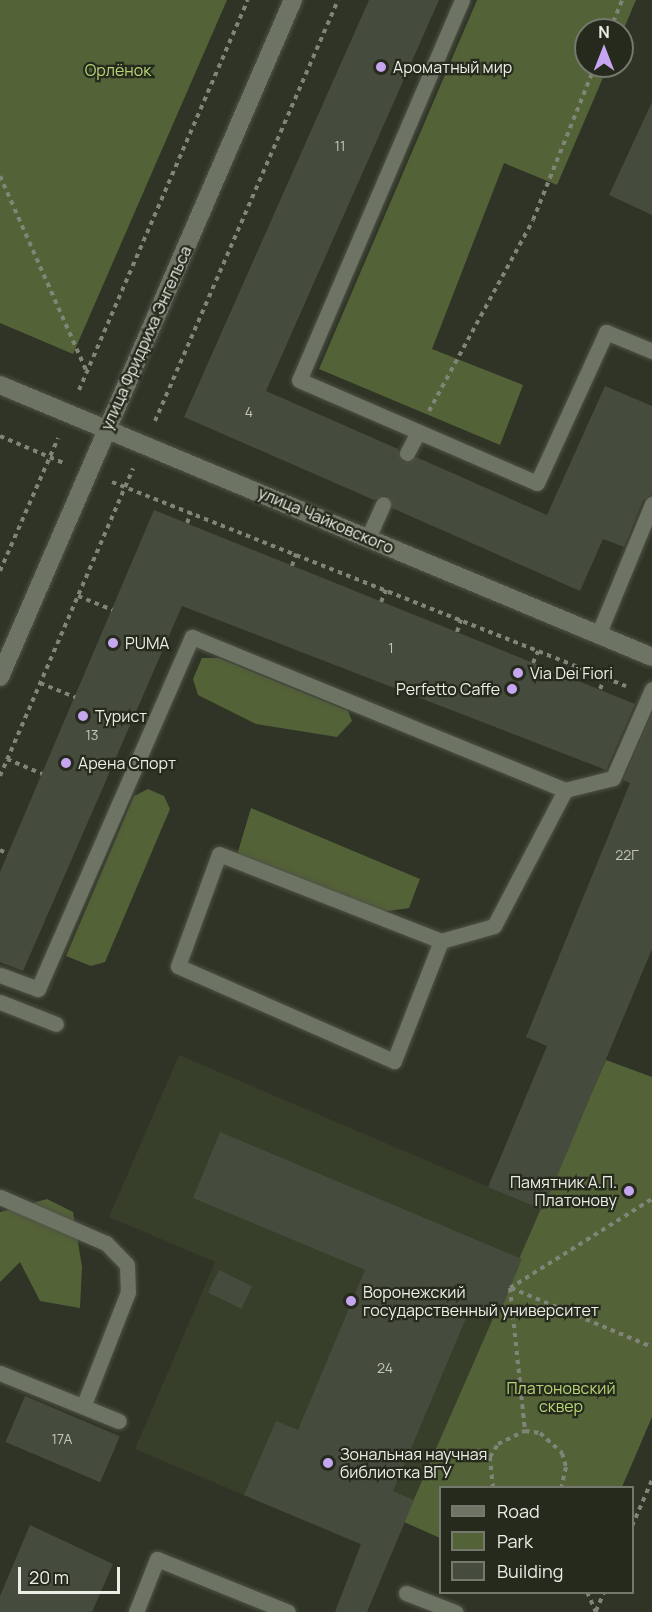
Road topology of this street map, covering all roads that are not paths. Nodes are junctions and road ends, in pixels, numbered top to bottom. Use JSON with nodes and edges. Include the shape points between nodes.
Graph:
{"nodes":[{"id":1,"x":293,"y":0,"type":"edge"},
{"id":2,"x":462,"y":0,"type":"edge"},
{"id":3,"x":652,"y":351,"type":"edge"},
{"id":4,"x":0,"y":385,"type":"edge"},
{"id":5,"x":106,"y":428,"type":"junction"},
{"id":6,"x":418,"y":432,"type":"junction"},
{"id":7,"x":407,"y":453,"type":"dead end"},
{"id":8,"x":383,"y":504,"type":"dead end"},
{"id":9,"x":652,"y":504,"type":"edge"},
{"id":10,"x":368,"y":538,"type":"junction"},
{"id":11,"x":598,"y":634,"type":"junction"},
{"id":12,"x":652,"y":657,"type":"edge"},
{"id":13,"x":0,"y":678,"type":"edge"},
{"id":14,"x":651,"y":692,"type":"edge"},
{"id":15,"x":565,"y":790,"type":"junction"},
{"id":16,"x":441,"y":942,"type":"junction"},
{"id":17,"x":0,"y":975,"type":"edge"},
{"id":18,"x":0,"y":1002,"type":"edge"},
{"id":19,"x":57,"y":1024,"type":"dead end"},
{"id":20,"x":0,"y":1197,"type":"edge"},
{"id":21,"x":0,"y":1373,"type":"edge"},
{"id":22,"x":83,"y":1407,"type":"junction"},
{"id":23,"x":119,"y":1421,"type":"dead end"},
{"id":24,"x":406,"y":1593,"type":"dead end"},
{"id":25,"x":136,"y":1612,"type":"edge"},
{"id":26,"x":288,"y":1612,"type":"edge"},
{"id":27,"x":455,"y":1612,"type":"edge"}],
"edges":[{"from":1,"to":5,"type":"street","name":"улица Фридриха Энгельса"},
{"from":2,"to":6,"type":"lane","via":[[299,380]]},
{"from":3,"to":6,"type":"lane","via":[[606,332],[537,483]]},
{"from":4,"to":5,"type":"street","name":"улица Чайковского"},
{"from":5,"to":10,"type":"street","name":"улица Чайковского"},
{"from":5,"to":13,"type":"street","name":"улица Фридриха Энгельса"},
{"from":6,"to":7,"type":"lane"},
{"from":8,"to":10,"type":"lane"},
{"from":9,"to":11,"type":"lane"},
{"from":10,"to":11,"type":"street","name":"улица Чайковского"},
{"from":11,"to":12,"type":"street","name":"улица Чайковского"},
{"from":14,"to":15,"type":"lane","via":[[613,778]]},
{"from":15,"to":16,"type":"lane","via":[[494,926]]},
{"from":15,"to":17,"type":"lane","via":[[192,637],[38,989]]},
{"from":16,"to":16,"type":"lane","via":[[394,1060],[178,966],[219,854]]},
{"from":18,"to":19,"type":"lane"},
{"from":20,"to":22,"type":"lane","via":[[106,1243],[127,1265],[128,1292]]},
{"from":21,"to":22,"type":"lane"},
{"from":22,"to":23,"type":"lane"},
{"from":24,"to":27,"type":"lane"},
{"from":25,"to":26,"type":"lane","via":[[157,1559]]}]}
